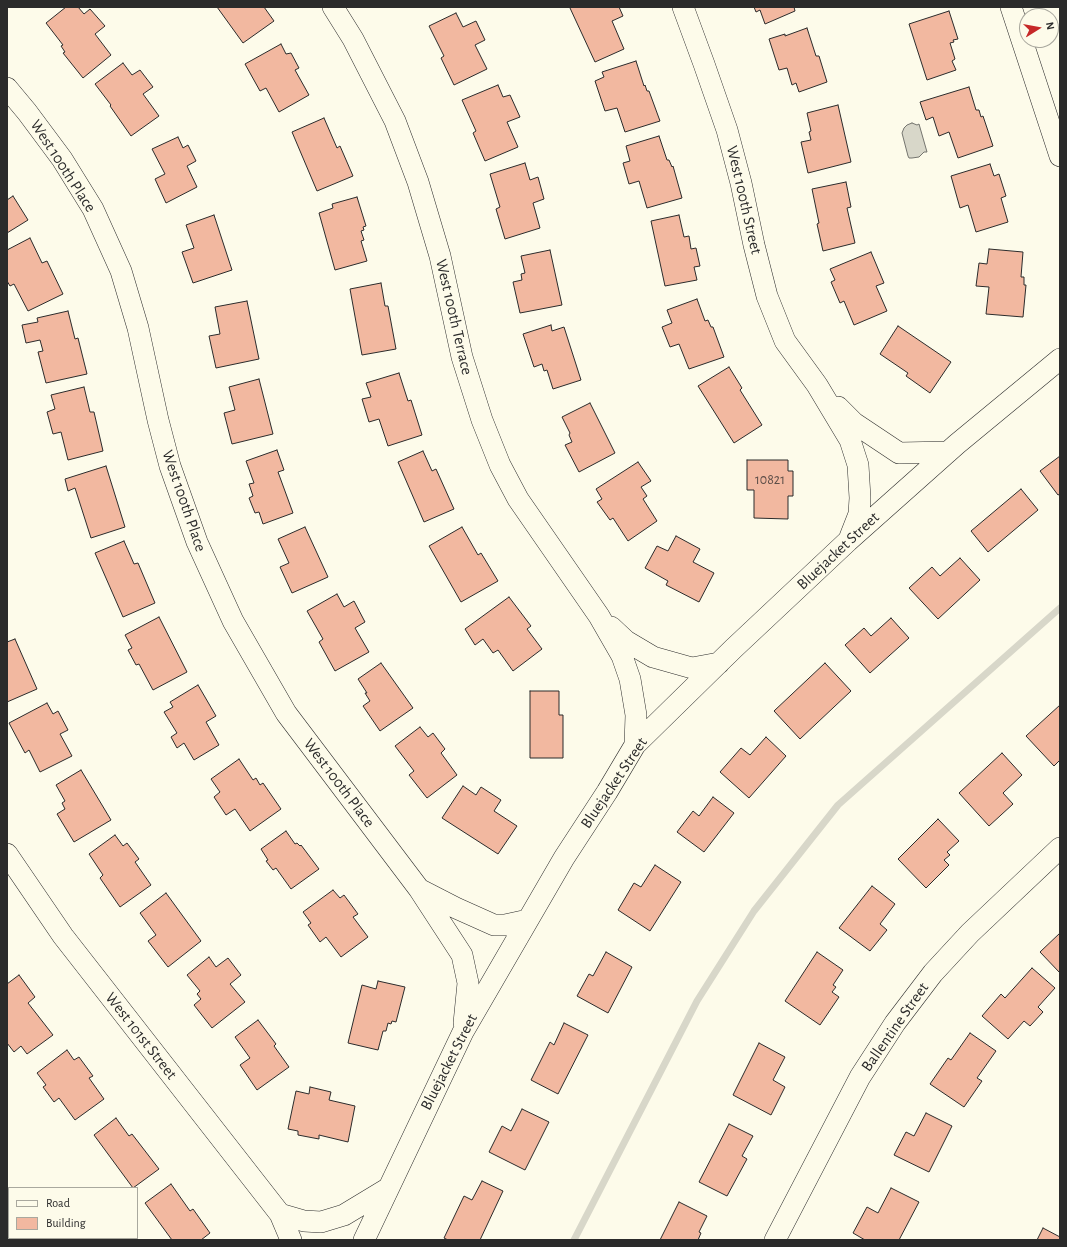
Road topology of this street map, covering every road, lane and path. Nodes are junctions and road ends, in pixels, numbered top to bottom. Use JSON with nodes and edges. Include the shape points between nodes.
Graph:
{"nodes":[{"id":1,"x":333,"y":7,"type":"edge"},
{"id":2,"x":683,"y":7,"type":"edge"},
{"id":3,"x":1011,"y":7,"type":"edge"},
{"id":4,"x":7,"y":88,"type":"edge"},
{"id":5,"x":1060,"y":156,"type":"edge"},
{"id":6,"x":1060,"y":359,"type":"edge"},
{"id":7,"x":817,"y":385,"type":"junction"},
{"id":8,"x":948,"y":452,"type":"junction"},
{"id":9,"x":848,"y":541,"type":"junction"},
{"id":10,"x":599,"y":616,"type":"junction"},
{"id":11,"x":719,"y":663,"type":"junction"},
{"id":12,"x":635,"y":745,"type":"junction"},
{"id":13,"x":1060,"y":848,"type":"edge"},
{"id":14,"x":7,"y":854,"type":"edge"},
{"id":15,"x":419,"y":889,"type":"junction"},
{"id":16,"x":528,"y":920,"type":"junction"},
{"id":17,"x":463,"y":1032,"type":"junction"},
{"id":18,"x":387,"y":1189,"type":"junction"},
{"id":19,"x":280,"y":1214,"type":"junction"},
{"id":20,"x":291,"y":1240,"type":"edge"},
{"id":21,"x":364,"y":1240,"type":"edge"},
{"id":22,"x":775,"y":1240,"type":"edge"}],
"edges":[{"from":1,"to":10,"type":"street","name":"West 100th Terrace","via":[[353,39],[395,121],[418,182],[440,256],[462,358],[500,465],[518,499]]},
{"from":2,"to":7,"type":"street","name":"West 100th Street","via":[[727,130],[767,296],[785,341]]},
{"from":3,"to":5,"type":"street"},
{"from":4,"to":15,"type":"street","name":"West 100th Place","via":[[66,165],[93,209],[121,272],[138,328],[170,466],[196,542],[233,621],[286,712]]},
{"from":6,"to":8,"type":"street","name":"Bluejacket Street"},
{"from":7,"to":8,"type":"street","name":"West 100th Street","via":[[854,423],[898,452]]},
{"from":7,"to":9,"type":"street","name":"West 100th Street","via":[[850,440],[858,465],[859,514]]},
{"from":8,"to":9,"type":"street","name":"Bluejacket Street"},
{"from":9,"to":11,"type":"street","name":"Bluejacket Street"},
{"from":10,"to":11,"type":"street","name":"West 100th Terrace","via":[[626,641],[653,657],[692,668]]},
{"from":10,"to":12,"type":"street","name":"West 100th Terrace","via":[[622,656],[630,679],[636,715]]},
{"from":11,"to":12,"type":"street","name":"Bluejacket Street"},
{"from":12,"to":16,"type":"street","name":"Bluejacket Street"},
{"from":13,"to":22,"type":"street","name":"Ballentine Street","via":[[965,939],[933,973],[895,1023],[860,1077]]},
{"from":14,"to":19,"type":"street","name":"West 101st Street","via":[[63,936]]},
{"from":15,"to":16,"type":"street","name":"West 100th Place","via":[[494,925]]},
{"from":15,"to":17,"type":"street","name":"West 100th Place","via":[[462,955],[468,983]]},
{"from":16,"to":17,"type":"street","name":"Bluejacket Street"},
{"from":17,"to":18,"type":"street","name":"Bluejacket Street"},
{"from":18,"to":19,"type":"street","via":[[344,1215],[321,1222],[304,1221]]},
{"from":18,"to":21,"type":"street","name":"Bluejacket Street"},
{"from":19,"to":20,"type":"street","name":"West 101st Street"}]}
